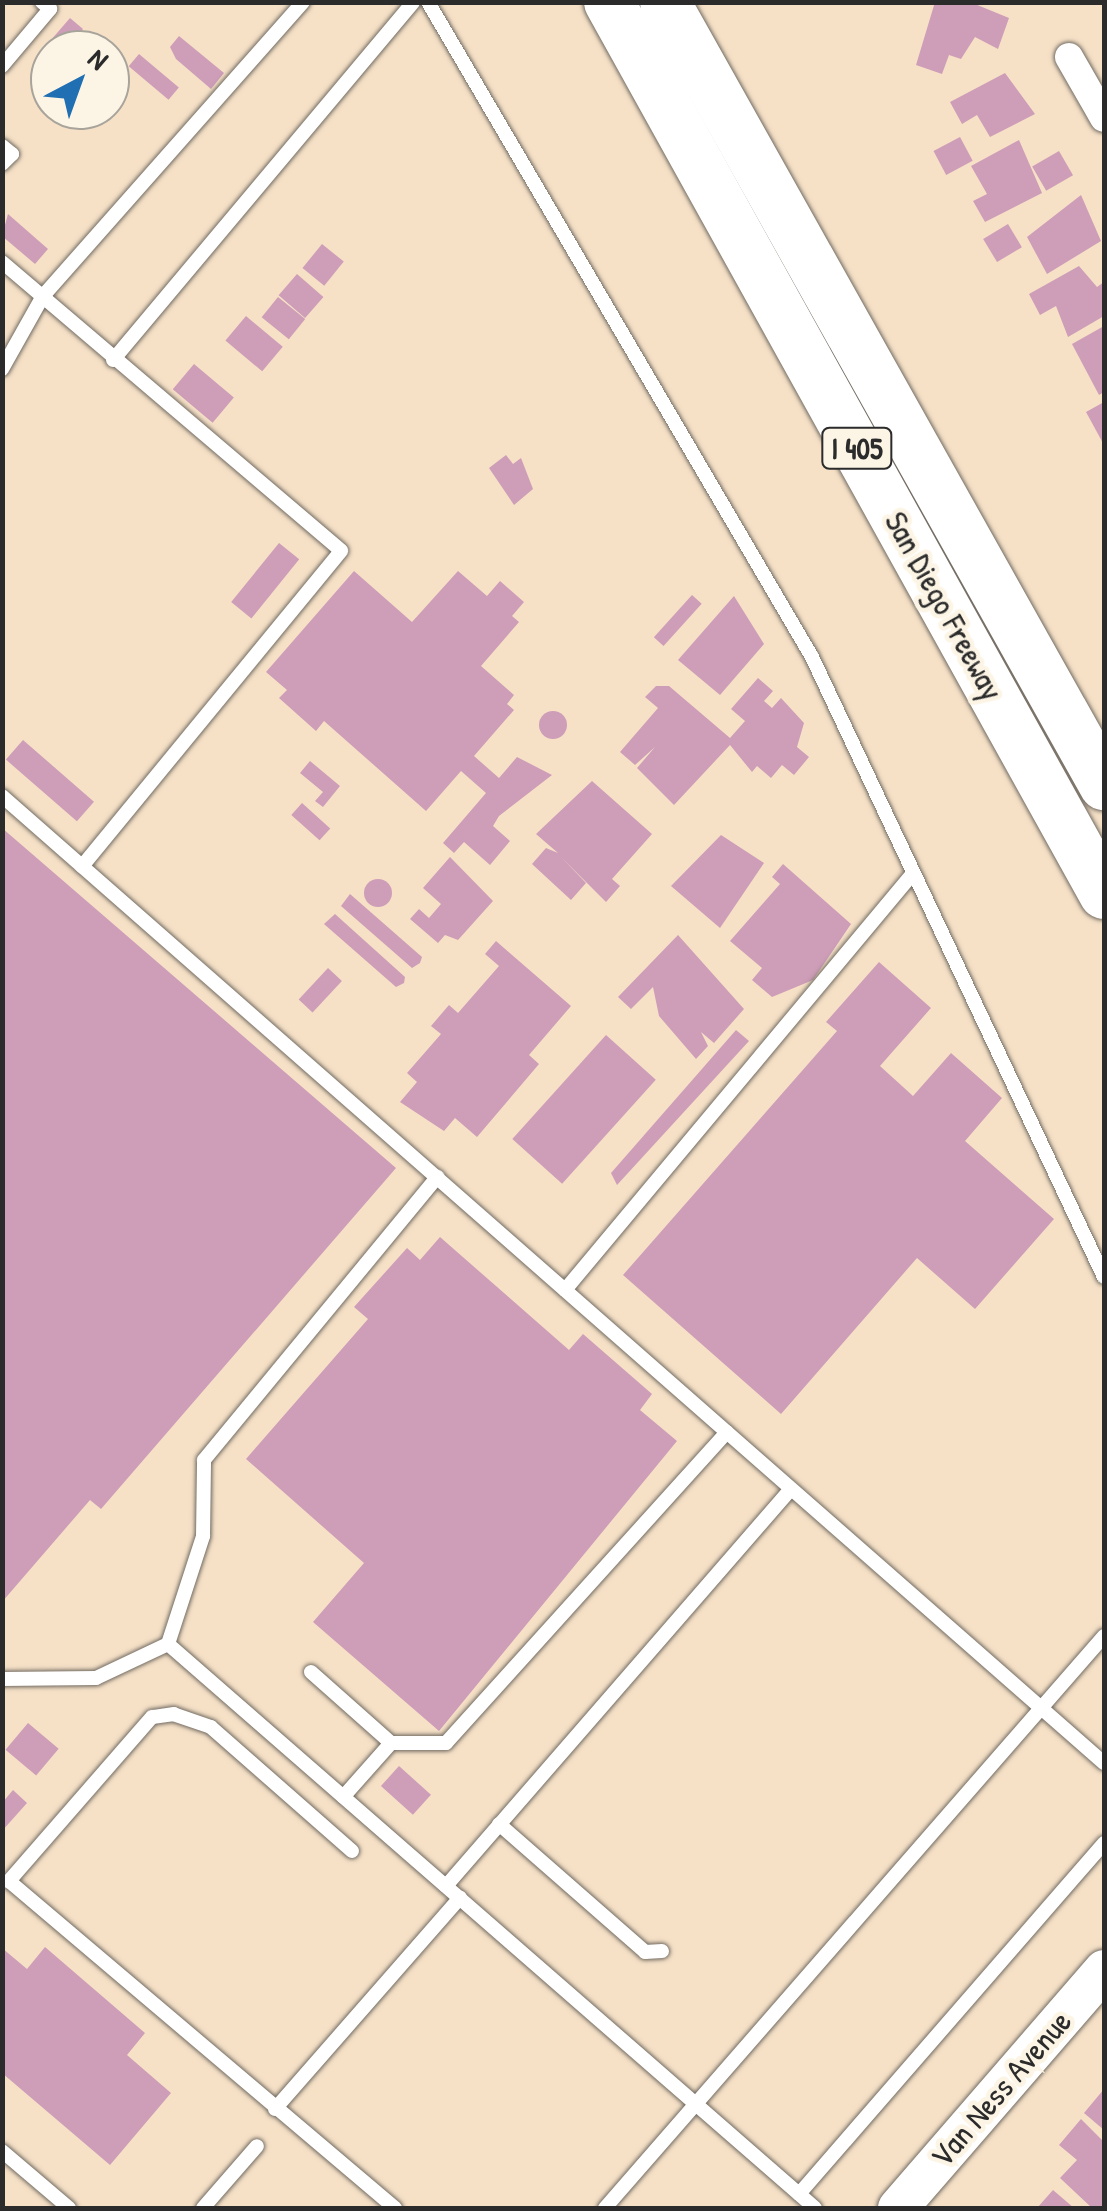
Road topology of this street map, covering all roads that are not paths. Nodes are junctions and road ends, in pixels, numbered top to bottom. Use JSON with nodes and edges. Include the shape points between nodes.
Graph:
{"nodes":[{"id":1,"x":42,"y":2,"type":"edge"},
{"id":2,"x":303,"y":2,"type":"edge"},
{"id":3,"x":413,"y":2,"type":"edge"},
{"id":4,"x":428,"y":2,"type":"edge"},
{"id":5,"x":608,"y":2,"type":"edge"},
{"id":6,"x":664,"y":2,"type":"edge"},
{"id":7,"x":701,"y":2,"type":"edge"},
{"id":8,"x":1069,"y":57,"type":"dead end"},
{"id":9,"x":2,"y":66,"type":"edge"},
{"id":10,"x":1104,"y":118,"type":"edge"},
{"id":11,"x":2,"y":146,"type":"edge"},
{"id":12,"x":2,"y":164,"type":"edge"},
{"id":13,"x":2,"y":262,"type":"edge"},
{"id":14,"x":43,"y":296,"type":"junction"},
{"id":15,"x":113,"y":360,"type":"junction"},
{"id":16,"x":2,"y":369,"type":"edge"},
{"id":17,"x":1104,"y":728,"type":"edge"},
{"id":18,"x":1104,"y":786,"type":"edge"},
{"id":19,"x":2,"y":796,"type":"edge"},
{"id":20,"x":82,"y":866,"type":"junction"},
{"id":21,"x":910,"y":877,"type":"junction"},
{"id":22,"x":1104,"y":894,"type":"edge"},
{"id":23,"x":437,"y":1178,"type":"junction"},
{"id":24,"x":1104,"y":1276,"type":"edge"},
{"id":25,"x":565,"y":1290,"type":"junction"},
{"id":26,"x":728,"y":1432,"type":"junction"},
{"id":27,"x":791,"y":1488,"type":"junction"},
{"id":28,"x":1104,"y":1636,"type":"edge"},
{"id":29,"x":168,"y":1644,"type":"junction"},
{"id":30,"x":311,"y":1672,"type":"dead end"},
{"id":31,"x":2,"y":1679,"type":"edge"},
{"id":32,"x":1041,"y":1708,"type":"junction"},
{"id":33,"x":392,"y":1743,"type":"junction"},
{"id":34,"x":1104,"y":1763,"type":"edge"},
{"id":35,"x":343,"y":1796,"type":"junction"},
{"id":36,"x":500,"y":1824,"type":"junction"},
{"id":37,"x":1104,"y":1843,"type":"edge"},
{"id":38,"x":352,"y":1850,"type":"dead end"},
{"id":39,"x":446,"y":1886,"type":"junction"},
{"id":40,"x":460,"y":1898,"type":"junction"},
{"id":41,"x":662,"y":1951,"type":"dead end"},
{"id":42,"x":1104,"y":1970,"type":"edge"},
{"id":43,"x":696,"y":2102,"type":"junction"},
{"id":44,"x":275,"y":2109,"type":"junction"},
{"id":45,"x":257,"y":2146,"type":"dead end"},
{"id":46,"x":2,"y":2151,"type":"edge"},
{"id":47,"x":799,"y":2194,"type":"junction"},
{"id":48,"x":69,"y":2208,"type":"edge"},
{"id":49,"x":203,"y":2208,"type":"edge"},
{"id":50,"x":395,"y":2208,"type":"edge"},
{"id":51,"x":605,"y":2208,"type":"edge"},
{"id":52,"x":815,"y":2208,"type":"edge"},
{"id":53,"x":898,"y":2208,"type":"edge"}],
"edges":[{"from":1,"to":9,"type":"lane","via":[[50,8]]},
{"from":2,"to":14,"type":"lane"},
{"from":3,"to":15,"type":"lane"},
{"from":4,"to":21,"type":"lane","via":[[812,657]]},
{"from":5,"to":22,"type":"highway","name":"San Diego Freeway","number":"I 405"},
{"from":6,"to":18,"type":"highway"},
{"from":7,"to":17,"type":"highway","number":"I 405"},
{"from":8,"to":10,"type":"street"},
{"from":11,"to":12,"type":"lane","via":[[12,154]]},
{"from":13,"to":14,"type":"lane"},
{"from":14,"to":15,"type":"lane"},
{"from":14,"to":16,"type":"lane"},
{"from":15,"to":20,"type":"lane","via":[[341,551]]},
{"from":19,"to":20,"type":"lane"},
{"from":20,"to":23,"type":"lane"},
{"from":21,"to":24,"type":"lane"},
{"from":21,"to":25,"type":"lane"},
{"from":23,"to":25,"type":"lane"},
{"from":23,"to":29,"type":"lane","via":[[204,1460],[203,1536]]},
{"from":25,"to":26,"type":"lane"},
{"from":26,"to":27,"type":"lane"},
{"from":26,"to":33,"type":"lane","via":[[446,1743]]},
{"from":27,"to":32,"type":"lane"},
{"from":27,"to":36,"type":"lane"},
{"from":28,"to":32,"type":"lane"},
{"from":29,"to":31,"type":"lane","via":[[96,1678]]},
{"from":29,"to":35,"type":"lane"},
{"from":30,"to":33,"type":"lane"},
{"from":32,"to":34,"type":"lane"},
{"from":32,"to":43,"type":"lane"},
{"from":33,"to":35,"type":"lane"},
{"from":35,"to":39,"type":"lane"},
{"from":36,"to":39,"type":"lane"},
{"from":36,"to":41,"type":"lane","via":[[644,1952]]},
{"from":37,"to":47,"type":"lane"},
{"from":38,"to":44,"type":"lane","via":[[211,1727],[174,1714],[152,1717],[10,1881]]},
{"from":39,"to":40,"type":"lane"},
{"from":40,"to":43,"type":"lane"},
{"from":40,"to":44,"type":"lane"},
{"from":42,"to":53,"type":"main road","name":"Van Ness Avenue"},
{"from":43,"to":47,"type":"lane"},
{"from":43,"to":51,"type":"lane"},
{"from":44,"to":50,"type":"lane"},
{"from":45,"to":49,"type":"lane"},
{"from":46,"to":48,"type":"lane"},
{"from":47,"to":52,"type":"lane"}]}
